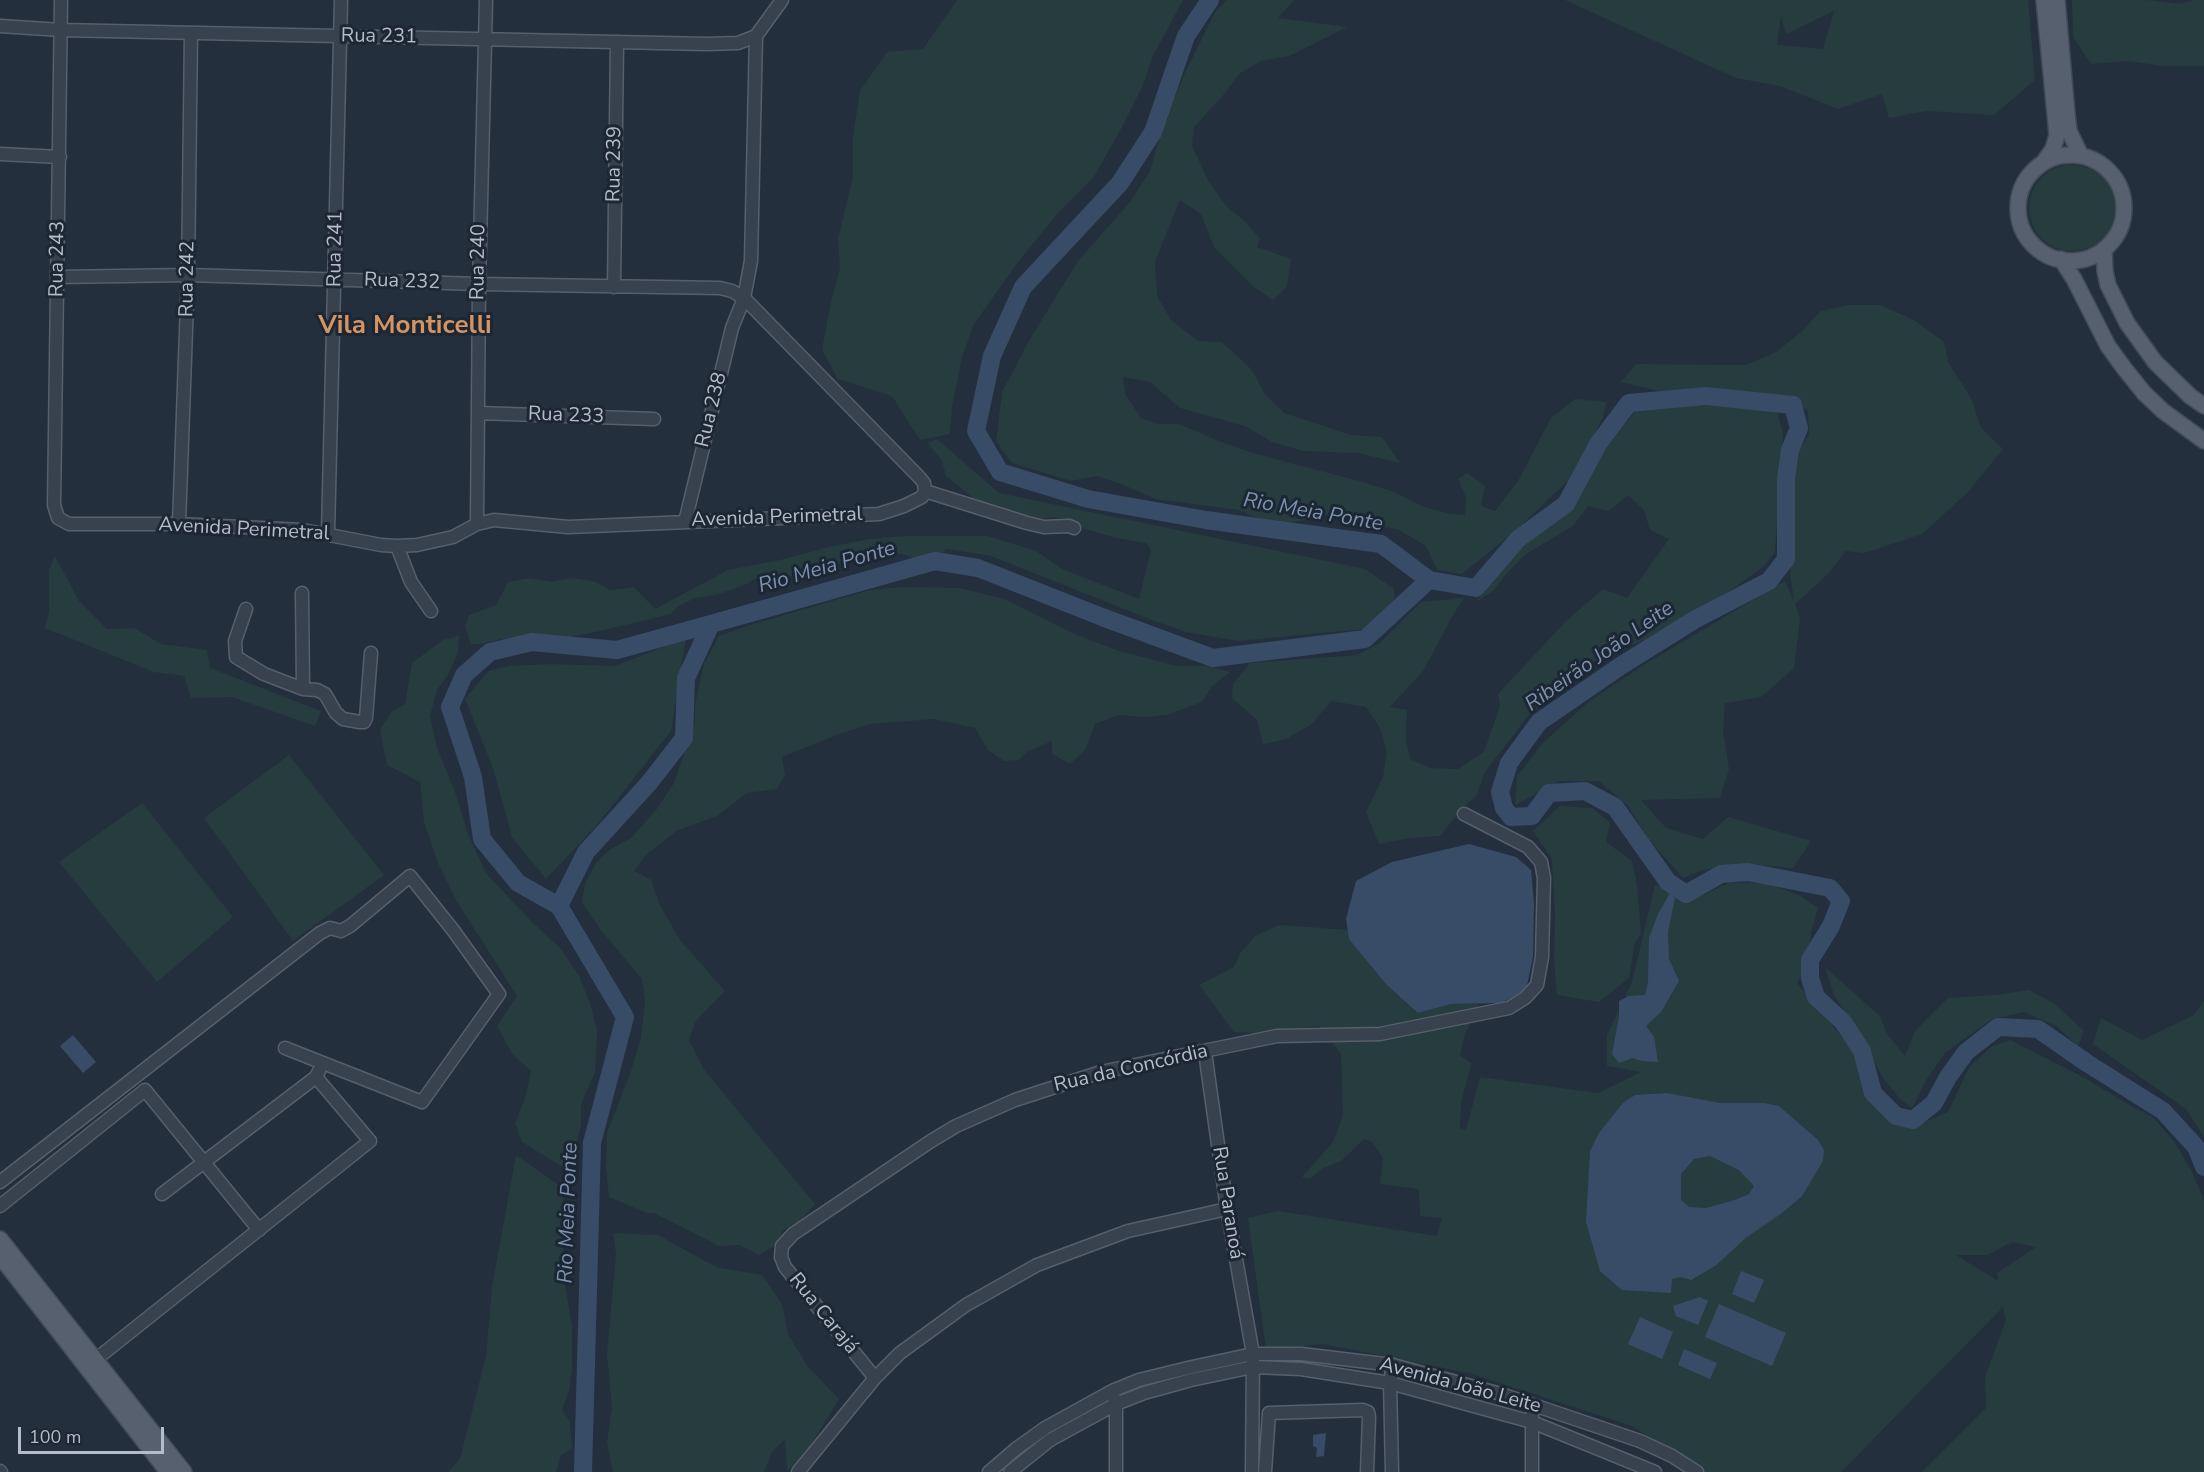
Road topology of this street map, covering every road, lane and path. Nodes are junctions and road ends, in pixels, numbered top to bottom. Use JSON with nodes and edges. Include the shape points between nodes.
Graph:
{"nodes":[{"id":1,"x":61,"y":0,"type":"edge"},
{"id":2,"x":341,"y":0,"type":"edge"},
{"id":3,"x":486,"y":0,"type":"edge"},
{"id":4,"x":782,"y":0,"type":"edge"},
{"id":5,"x":2044,"y":0,"type":"edge"},
{"id":6,"x":2056,"y":0,"type":"edge"},
{"id":7,"x":0,"y":26,"type":"edge"},
{"id":8,"x":61,"y":30,"type":"junction"},
{"id":9,"x":191,"y":33,"type":"junction"},
{"id":10,"x":340,"y":36,"type":"junction"},
{"id":11,"x":756,"y":36,"type":"junction"},
{"id":12,"x":485,"y":39,"type":"junction"},
{"id":13,"x":617,"y":42,"type":"junction"},
{"id":14,"x":0,"y":154,"type":"edge"},
{"id":15,"x":2080,"y":156,"type":"junction"},
{"id":16,"x":60,"y":157,"type":"junction"},
{"id":17,"x":2043,"y":163,"type":"junction"},
{"id":18,"x":2104,"y":249,"type":"junction"},
{"id":19,"x":2061,"y":260,"type":"junction"},
{"id":20,"x":188,"y":275,"type":"junction"},
{"id":21,"x":57,"y":277,"type":"junction"},
{"id":22,"x":336,"y":280,"type":"junction"},
{"id":23,"x":479,"y":284,"type":"junction"},
{"id":24,"x":614,"y":287,"type":"junction"},
{"id":25,"x":744,"y":298,"type":"junction"},
{"id":26,"x":2204,"y":406,"type":"edge"},
{"id":27,"x":477,"y":413,"type":"junction"},
{"id":28,"x":654,"y":418,"type":"dead end"},
{"id":29,"x":2204,"y":441,"type":"edge"},
{"id":30,"x":925,"y":491,"type":"junction"},
{"id":31,"x":58,"y":518,"type":"joint"},
{"id":32,"x":685,"y":522,"type":"junction"},
{"id":33,"x":179,"y":524,"type":"junction"},
{"id":34,"x":477,"y":524,"type":"junction"},
{"id":35,"x":1074,"y":528,"type":"dead end"},
{"id":36,"x":328,"y":533,"type":"junction"},
{"id":37,"x":397,"y":546,"type":"junction"},
{"id":38,"x":302,"y":593,"type":"dead end"},
{"id":39,"x":246,"y":609,"type":"dead end"},
{"id":40,"x":431,"y":610,"type":"dead end"},
{"id":41,"x":371,"y":653,"type":"dead end"},
{"id":42,"x":303,"y":689,"type":"junction"},
{"id":43,"x":1464,"y":814,"type":"dead end"},
{"id":44,"x":285,"y":1048,"type":"dead end"},
{"id":45,"x":1205,"y":1052,"type":"junction"},
{"id":46,"x":323,"y":1062,"type":"junction"},
{"id":47,"x":316,"y":1077,"type":"junction"},
{"id":48,"x":204,"y":1163,"type":"junction"},
{"id":49,"x":0,"y":1182,"type":"edge"},
{"id":50,"x":162,"y":1194,"type":"dead end"},
{"id":51,"x":0,"y":1206,"type":"edge"},
{"id":52,"x":1227,"y":1209,"type":"junction"},
{"id":53,"x":259,"y":1230,"type":"junction"},
{"id":54,"x":0,"y":1239,"type":"edge"},
{"id":55,"x":782,"y":1246,"type":"joint"},
{"id":56,"x":4,"y":1258,"type":"edge"},
{"id":57,"x":95,"y":1360,"type":"junction"},
{"id":58,"x":1253,"y":1361,"type":"junction"},
{"id":59,"x":1393,"y":1365,"type":"junction"},
{"id":60,"x":876,"y":1378,"type":"junction"},
{"id":61,"x":1390,"y":1383,"type":"junction"},
{"id":62,"x":1112,"y":1391,"type":"junction"},
{"id":63,"x":1501,"y":1394,"type":"junction"},
{"id":64,"x":1116,"y":1404,"type":"junction"},
{"id":65,"x":1533,"y":1404,"type":"junction"},
{"id":66,"x":1497,"y":1412,"type":"junction"},
{"id":67,"x":1532,"y":1422,"type":"junction"},
{"id":68,"x":1266,"y":1446,"type":"junction"},
{"id":69,"x":1252,"y":1455,"type":"junction"},
{"id":70,"x":176,"y":1471,"type":"edge"},
{"id":71,"x":798,"y":1472,"type":"edge"},
{"id":72,"x":989,"y":1472,"type":"edge"},
{"id":73,"x":1010,"y":1472,"type":"edge"},
{"id":74,"x":1116,"y":1472,"type":"edge"},
{"id":75,"x":1252,"y":1472,"type":"edge"},
{"id":76,"x":1265,"y":1472,"type":"edge"},
{"id":77,"x":1367,"y":1472,"type":"edge"},
{"id":78,"x":1392,"y":1472,"type":"edge"},
{"id":79,"x":1532,"y":1472,"type":"edge"},
{"id":80,"x":1655,"y":1472,"type":"edge"},
{"id":81,"x":1697,"y":1472,"type":"edge"}],
"edges":[{"from":1,"to":8,"type":"street","name":"Rua 243"},
{"from":2,"to":10,"type":"street","name":"Rua 241"},
{"from":3,"to":12,"type":"street","name":"Rua 240"},
{"from":4,"to":11,"type":"street"},
{"from":5,"to":17,"type":"main road","via":[[2057,135]]},
{"from":6,"to":15,"type":"main road","via":[[2069,131]]},
{"from":7,"to":8,"type":"street","name":"Rua 231"},
{"from":8,"to":9,"type":"street","name":"Rua 231"},
{"from":8,"to":16,"type":"street","name":"Rua 243"},
{"from":9,"to":10,"type":"street","name":"Rua 231"},
{"from":9,"to":20,"type":"street","name":"Rua 242","via":[[197,115]]},
{"from":10,"to":12,"type":"street","name":"Rua 231"},
{"from":10,"to":22,"type":"street","name":"Rua 241"},
{"from":11,"to":13,"type":"street","name":"Rua 231","via":[[738,43]]},
{"from":11,"to":25,"type":"street","via":[[751,261]]},
{"from":12,"to":13,"type":"street","name":"Rua 231"},
{"from":12,"to":23,"type":"street","name":"Rua 240"},
{"from":13,"to":24,"type":"street","name":"Rua 239"},
{"from":14,"to":16,"type":"street"},
{"from":15,"to":17,"type":"main road","via":[[2061,156]]},
{"from":15,"to":18,"type":"main road","via":[[2105,167],[2121,188],[2122,221],[2114,239]]},
{"from":16,"to":21,"type":"street","name":"Rua 243"},
{"from":17,"to":19,"type":"main road","via":[[2024,184],[2019,213],[2029,239],[2039,250]]},
{"from":18,"to":19,"type":"main road","via":[[2079,260]]},
{"from":18,"to":26,"type":"main road","via":[[2108,285],[2127,322],[2155,362]]},
{"from":19,"to":29,"type":"main road","via":[[2124,368],[2163,411]]},
{"from":20,"to":21,"type":"street","name":"Rua 232"},
{"from":20,"to":22,"type":"street","name":"Rua 232"},
{"from":20,"to":33,"type":"street","name":"Rua 242"},
{"from":21,"to":31,"type":"street","name":"Rua 243","via":[[54,505]]},
{"from":22,"to":23,"type":"street","name":"Rua 232"},
{"from":22,"to":36,"type":"street","name":"Rua 241"},
{"from":23,"to":24,"type":"street","name":"Rua 232"},
{"from":23,"to":27,"type":"street","name":"Rua 240"},
{"from":24,"to":25,"type":"street","name":"Rua 232","via":[[720,288]]},
{"from":25,"to":30,"type":"street","via":[[924,483]]},
{"from":25,"to":32,"type":"street","name":"Rua 238","via":[[732,328]]},
{"from":27,"to":28,"type":"street","name":"Rua 233"},
{"from":27,"to":34,"type":"street","name":"Rua 240"},
{"from":30,"to":32,"type":"street","name":"Avenida Perimetral","via":[[922,497],[904,506],[879,514]]},
{"from":30,"to":35,"type":"street","via":[[1027,523]]},
{"from":31,"to":33,"type":"street","name":"Avenida Perimetral","via":[[69,524]]},
{"from":32,"to":34,"type":"street","name":"Avenida Perimetral","via":[[568,527],[494,520]]},
{"from":33,"to":36,"type":"street","name":"Avenida Perimetral"},
{"from":34,"to":37,"type":"street","name":"Avenida Perimetral","via":[[453,537]]},
{"from":36,"to":37,"type":"street","name":"Avenida Perimetral"},
{"from":37,"to":40,"type":"street","via":[[411,582]]},
{"from":38,"to":42,"type":"street"},
{"from":39,"to":42,"type":"street","via":[[234,641],[236,657],[264,674]]},
{"from":41,"to":42,"type":"street","via":[[364,722],[343,719],[324,694],[312,688]]},
{"from":43,"to":45,"type":"street","name":"Rua da Concórdia","via":[[1528,847],[1541,862],[1542,957],[1537,984],[1525,998],[1509,1008],[1380,1034],[1277,1036]]},
{"from":44,"to":46,"type":"street"},
{"from":45,"to":52,"type":"street","name":"Rua Paranoá"},
{"from":45,"to":55,"type":"street","name":"Rua da Concórdia","via":[[1101,1072],[1015,1100],[956,1126],[793,1234]]},
{"from":46,"to":47,"type":"street"},
{"from":46,"to":49,"type":"street","via":[[422,1102],[499,994],[410,876],[350,926],[320,933]]},
{"from":47,"to":48,"type":"street"},
{"from":47,"to":53,"type":"street","via":[[369,1141]]},
{"from":48,"to":50,"type":"street"},
{"from":48,"to":51,"type":"street","via":[[145,1090]]},
{"from":48,"to":53,"type":"street"},
{"from":52,"to":58,"type":"street","name":"Rua Paranoá"},
{"from":52,"to":60,"type":"street","via":[[1128,1231],[1037,1265],[966,1305],[900,1353]]},
{"from":53,"to":57,"type":"street"},
{"from":54,"to":56,"type":"main road"},
{"from":55,"to":60,"type":"street","name":"Rua Carajá","via":[[785,1267]]},
{"from":56,"to":57,"type":"main road"},
{"from":56,"to":70,"type":"main road"},
{"from":57,"to":70,"type":"main road"},
{"from":58,"to":59,"type":"street","name":"Avenida João Leite","via":[[1301,1354]]},
{"from":58,"to":61,"type":"street","name":"Avenida João Leite"},
{"from":58,"to":62,"type":"street","name":"Avenida João Leite","via":[[1150,1378]]},
{"from":58,"to":64,"type":"street","name":"Avenida João Leite"},
{"from":58,"to":69,"type":"street","name":"Rua Paranoá"},
{"from":59,"to":61,"type":"street"},
{"from":59,"to":63,"type":"street","name":"Avenida João Leite"},
{"from":60,"to":71,"type":"street"},
{"from":61,"to":66,"type":"street","name":"Avenida João Leite"},
{"from":61,"to":78,"type":"street"},
{"from":62,"to":64,"type":"street"},
{"from":62,"to":72,"type":"street","name":"Avenida João Leite","via":[[1045,1428]]},
{"from":63,"to":65,"type":"street","name":"Avenida João Leite"},
{"from":63,"to":66,"type":"street"},
{"from":64,"to":73,"type":"street","name":"Avenida João Leite","via":[[1050,1440]]},
{"from":64,"to":74,"type":"street"},
{"from":65,"to":67,"type":"street"},
{"from":65,"to":81,"type":"street","name":"Avenida João Leite","via":[[1640,1441]]},
{"from":66,"to":67,"type":"street","name":"Avenida João Leite"},
{"from":67,"to":79,"type":"street"},
{"from":67,"to":80,"type":"street","name":"Avenida João Leite"},
{"from":68,"to":69,"type":"street","via":[[1258,1456]]},
{"from":68,"to":76,"type":"street"},
{"from":68,"to":77,"type":"street","via":[[1268,1416],[1272,1412],[1363,1410],[1369,1417]]},
{"from":69,"to":75,"type":"street","name":"Rua Paranoá"}]}
